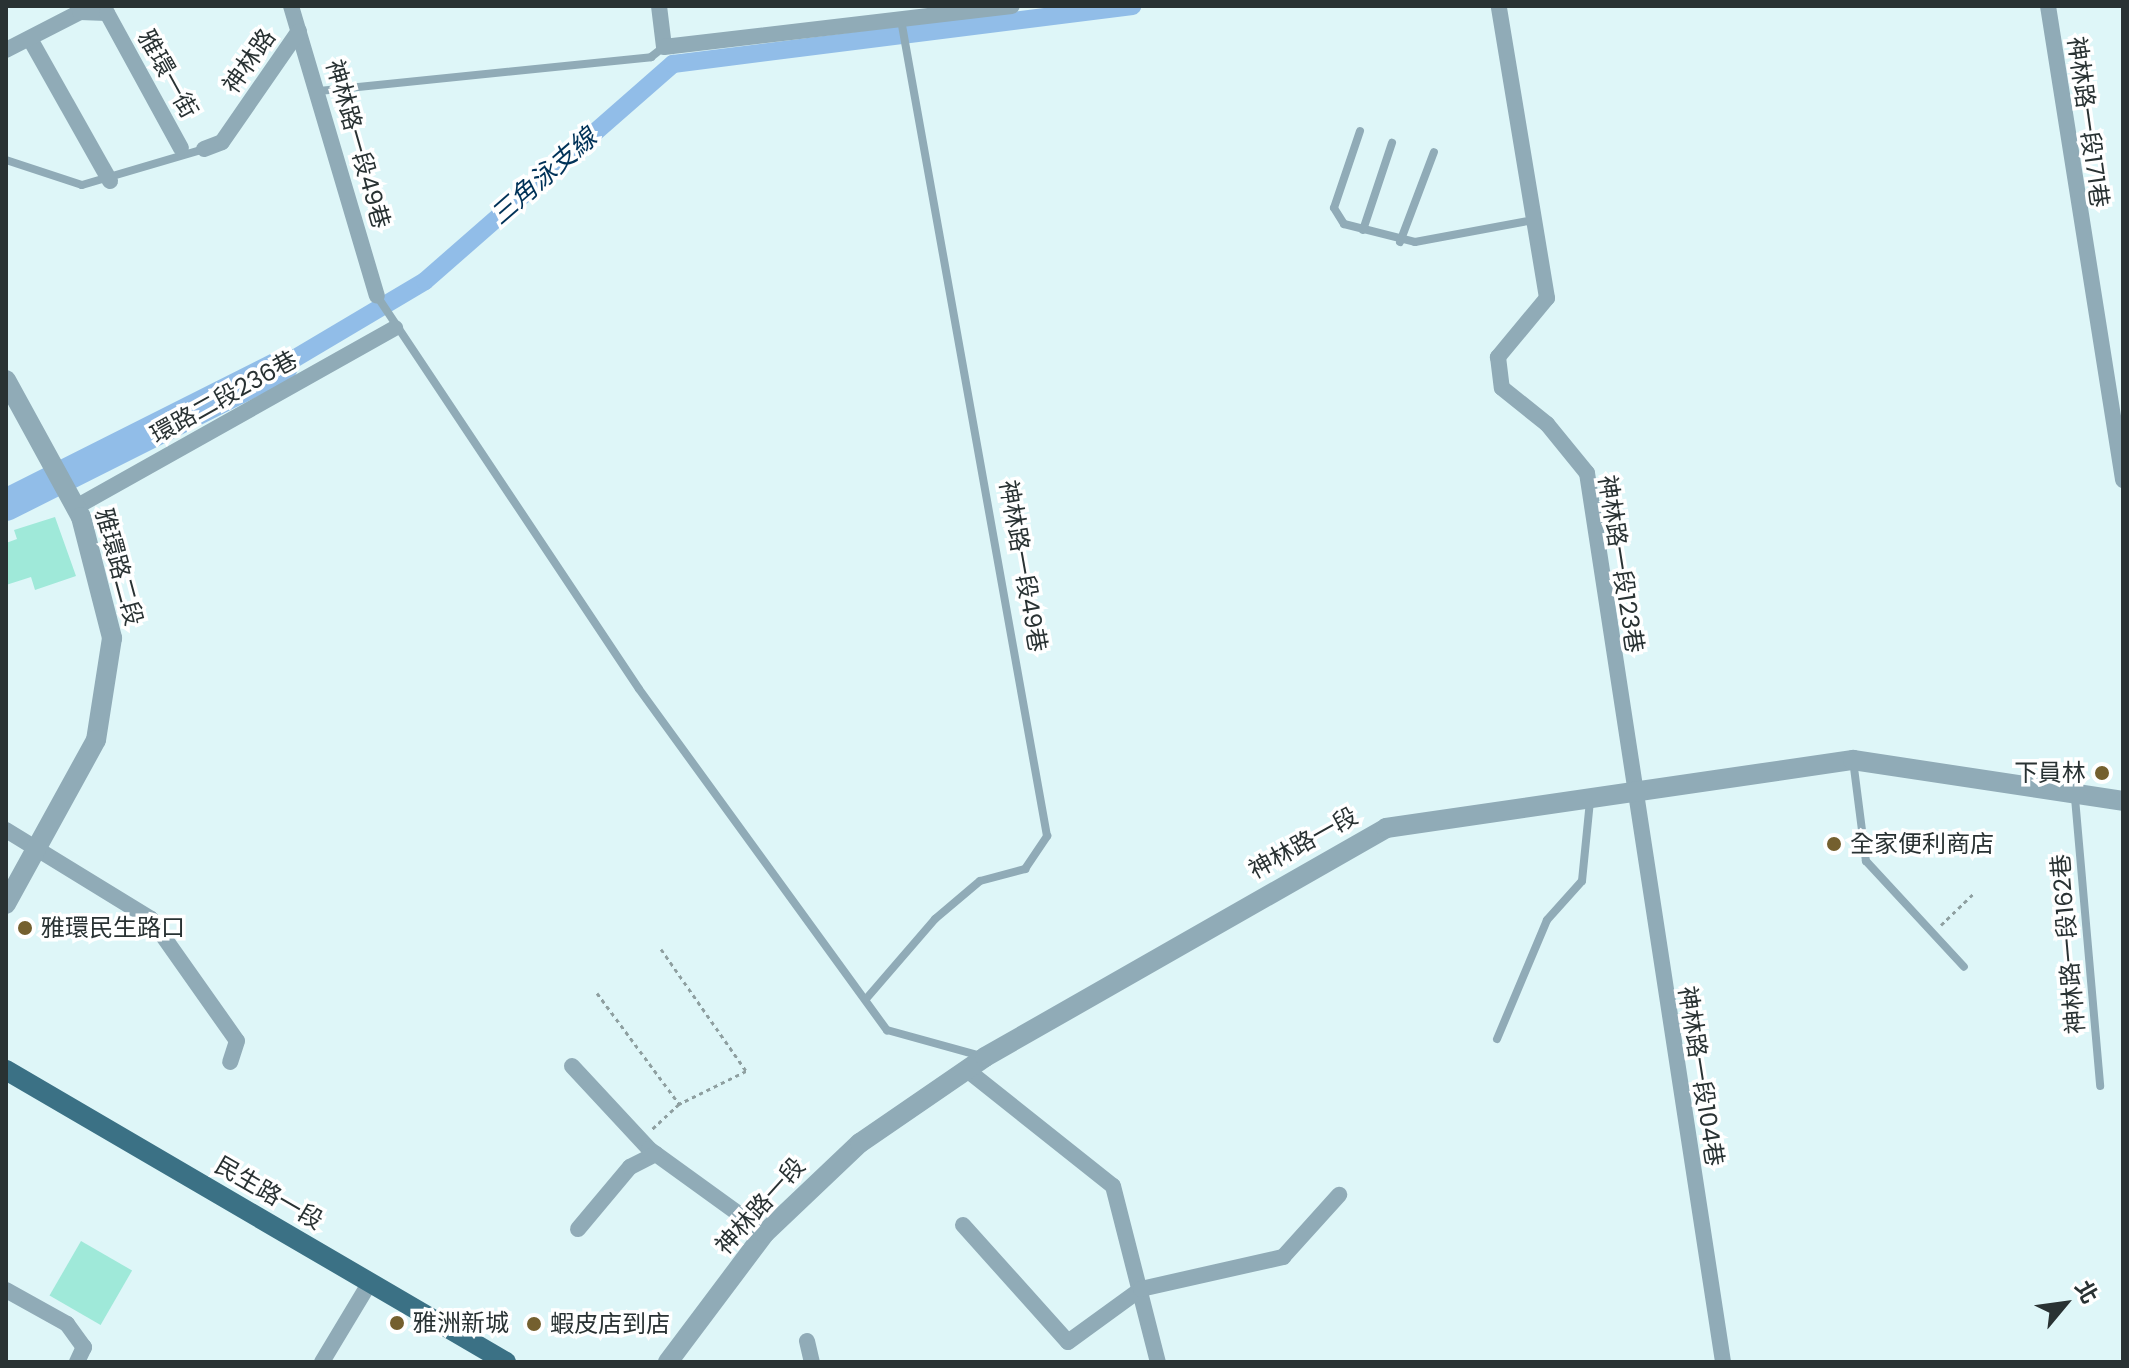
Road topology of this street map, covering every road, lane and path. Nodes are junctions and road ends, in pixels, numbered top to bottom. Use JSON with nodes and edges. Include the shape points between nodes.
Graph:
{"nodes":[{"id":1,"x":291,"y":6,"type":"edge"},
{"id":2,"x":659,"y":6,"type":"edge"},
{"id":3,"x":1012,"y":6,"type":"edge"},
{"id":4,"x":2048,"y":6,"type":"edge"},
{"id":5,"x":1499,"y":8,"type":"dead end"},
{"id":6,"x":901,"y":18,"type":"edge"},
{"id":7,"x":299,"y":31,"type":"junction"},
{"id":8,"x":30,"y":39,"type":"junction"},
{"id":9,"x":664,"y":47,"type":"junction"},
{"id":10,"x":6,"y":50,"type":"edge"},
{"id":11,"x":319,"y":91,"type":"junction"},
{"id":12,"x":1360,"y":131,"type":"dead end"},
{"id":13,"x":1392,"y":143,"type":"dead end"},
{"id":14,"x":181,"y":148,"type":"dead end"},
{"id":15,"x":204,"y":149,"type":"joint"},
{"id":16,"x":1434,"y":152,"type":"dead end"},
{"id":17,"x":6,"y":160,"type":"edge"},
{"id":18,"x":110,"y":181,"type":"junction"},
{"id":19,"x":1534,"y":220,"type":"junction"},
{"id":20,"x":1363,"y":230,"type":"junction"},
{"id":21,"x":1400,"y":242,"type":"junction"},
{"id":22,"x":377,"y":296,"type":"joint"},
{"id":23,"x":394,"y":326,"type":"junction"},
{"id":24,"x":6,"y":380,"type":"edge"},
{"id":25,"x":2123,"y":480,"type":"edge"},
{"id":26,"x":74,"y":503,"type":"junction"},
{"id":27,"x":1853,"y":760,"type":"junction"},
{"id":28,"x":1631,"y":797,"type":"junction"},
{"id":29,"x":2075,"y":798,"type":"junction"},
{"id":30,"x":1590,"y":801,"type":"junction"},
{"id":31,"x":2123,"y":801,"type":"edge"},
{"id":32,"x":6,"y":830,"type":"edge"},
{"id":33,"x":39,"y":850,"type":"junction"},
{"id":34,"x":1974,"y":893,"type":"dead end"},
{"id":35,"x":6,"y":904,"type":"edge"},
{"id":36,"x":1933,"y":934,"type":"junction"},
{"id":37,"x":661,"y":949,"type":"dead end"},
{"id":38,"x":1964,"y":967,"type":"dead end"},
{"id":39,"x":597,"y":993,"type":"dead end"},
{"id":40,"x":866,"y":999,"type":"junction"},
{"id":41,"x":1497,"y":1039,"type":"dead end"},
{"id":42,"x":985,"y":1057,"type":"junction"},
{"id":43,"x":230,"y":1062,"type":"dead end"},
{"id":44,"x":572,"y":1066,"type":"dead end"},
{"id":45,"x":6,"y":1070,"type":"edge"},
{"id":46,"x":967,"y":1070,"type":"junction"},
{"id":47,"x":2100,"y":1086,"type":"dead end"},
{"id":48,"x":679,"y":1104,"type":"junction"},
{"id":49,"x":639,"y":1140,"type":"junction"},
{"id":50,"x":656,"y":1154,"type":"junction"},
{"id":51,"x":1339,"y":1195,"type":"dead end"},
{"id":52,"x":963,"y":1225,"type":"dead end"},
{"id":53,"x":578,"y":1229,"type":"dead end"},
{"id":54,"x":765,"y":1233,"type":"junction"},
{"id":55,"x":370,"y":1282,"type":"junction"},
{"id":56,"x":1141,"y":1289,"type":"junction"},
{"id":57,"x":6,"y":1290,"type":"edge"},
{"id":58,"x":807,"y":1341,"type":"dead end"},
{"id":59,"x":77,"y":1362,"type":"edge"},
{"id":60,"x":322,"y":1362,"type":"edge"},
{"id":61,"x":506,"y":1362,"type":"edge"},
{"id":62,"x":668,"y":1362,"type":"edge"},
{"id":63,"x":812,"y":1362,"type":"edge"},
{"id":64,"x":1158,"y":1362,"type":"edge"},
{"id":65,"x":1723,"y":1362,"type":"edge"}],
"edges":[{"from":1,"to":7,"type":"street","name":"神林路一段49巷"},
{"from":2,"to":9,"type":"street"},
{"from":3,"to":6,"type":"street"},
{"from":4,"to":25,"type":"street","name":"神林路一段171巷"},
{"from":5,"to":19,"type":"street","name":"神林路一段123巷"},
{"from":6,"to":9,"type":"street"},
{"from":6,"to":40,"type":"lane","name":"神林路一段49巷","via":[[1047,836],[1025,869],[980,881],[935,919]]},
{"from":7,"to":11,"type":"street","name":"神林路一段49巷"},
{"from":7,"to":15,"type":"street","name":"神林路","via":[[222,142]]},
{"from":8,"to":10,"type":"street","name":"雅環一街"},
{"from":8,"to":14,"type":"street","name":"雅環一街","via":[[80,12],[107,13]]},
{"from":8,"to":18,"type":"street"},
{"from":9,"to":11,"type":"lane","via":[[651,57]]},
{"from":11,"to":22,"type":"street","name":"神林路一段49巷"},
{"from":12,"to":20,"type":"lane","via":[[1334,208],[1344,224]]},
{"from":13,"to":20,"type":"lane"},
{"from":15,"to":18,"type":"lane"},
{"from":16,"to":21,"type":"lane"},
{"from":17,"to":18,"type":"lane","via":[[52,179]]},
{"from":19,"to":21,"type":"lane"},
{"from":19,"to":28,"type":"street","name":"神林路一段123巷","via":[[1547,298],[1498,357],[1502,388],[1547,424],[1587,473]]},
{"from":20,"to":21,"type":"lane"},
{"from":22,"to":23,"type":"lane"},
{"from":23,"to":26,"type":"street","name":"環路二段236巷"},
{"from":23,"to":40,"type":"lane","via":[[639,689]]},
{"from":24,"to":26,"type":"street","name":"雅環路二段"},
{"from":26,"to":33,"type":"street","name":"雅環路二段","via":[[112,638],[108,687],[96,740]]},
{"from":27,"to":28,"type":"street","name":"神林路一段"},
{"from":27,"to":29,"type":"street","name":"神林路一段"},
{"from":27,"to":36,"type":"lane","via":[[1866,861]]},
{"from":28,"to":30,"type":"street","name":"神林路一段"},
{"from":28,"to":65,"type":"street","name":"神林路一段104巷"},
{"from":29,"to":31,"type":"street","name":"神林路一段"},
{"from":29,"to":47,"type":"lane","name":"神林路一段162巷"},
{"from":30,"to":41,"type":"lane","via":[[1582,881],[1547,920]]},
{"from":30,"to":42,"type":"street","name":"神林路一段","via":[[1386,828]]},
{"from":32,"to":33,"type":"street"},
{"from":33,"to":35,"type":"street","name":"雅環路二段"},
{"from":33,"to":43,"type":"street","via":[[151,919],[237,1041]]},
{"from":34,"to":36,"type":"path"},
{"from":36,"to":38,"type":"lane"},
{"from":37,"to":48,"type":"path","via":[[746,1071]]},
{"from":39,"to":48,"type":"path"},
{"from":40,"to":42,"type":"lane","via":[[887,1030]]},
{"from":42,"to":46,"type":"street","name":"神林路一段"},
{"from":44,"to":49,"type":"street"},
{"from":45,"to":55,"type":"main road","name":"民生路一段"},
{"from":46,"to":54,"type":"street","name":"神林路一段","via":[[860,1143]]},
{"from":46,"to":56,"type":"street","via":[[1113,1186]]},
{"from":48,"to":49,"type":"path"},
{"from":49,"to":50,"type":"street"},
{"from":50,"to":53,"type":"street","via":[[630,1167]]},
{"from":50,"to":54,"type":"street"},
{"from":51,"to":56,"type":"street","via":[[1283,1257]]},
{"from":52,"to":56,"type":"street","via":[[1068,1342]]},
{"from":54,"to":62,"type":"street","name":"神林路一段"},
{"from":55,"to":60,"type":"street"},
{"from":55,"to":61,"type":"main road","name":"民生路一段"},
{"from":56,"to":64,"type":"street"},
{"from":57,"to":59,"type":"street","via":[[67,1324],[84,1347]]},
{"from":58,"to":63,"type":"street"}]}
